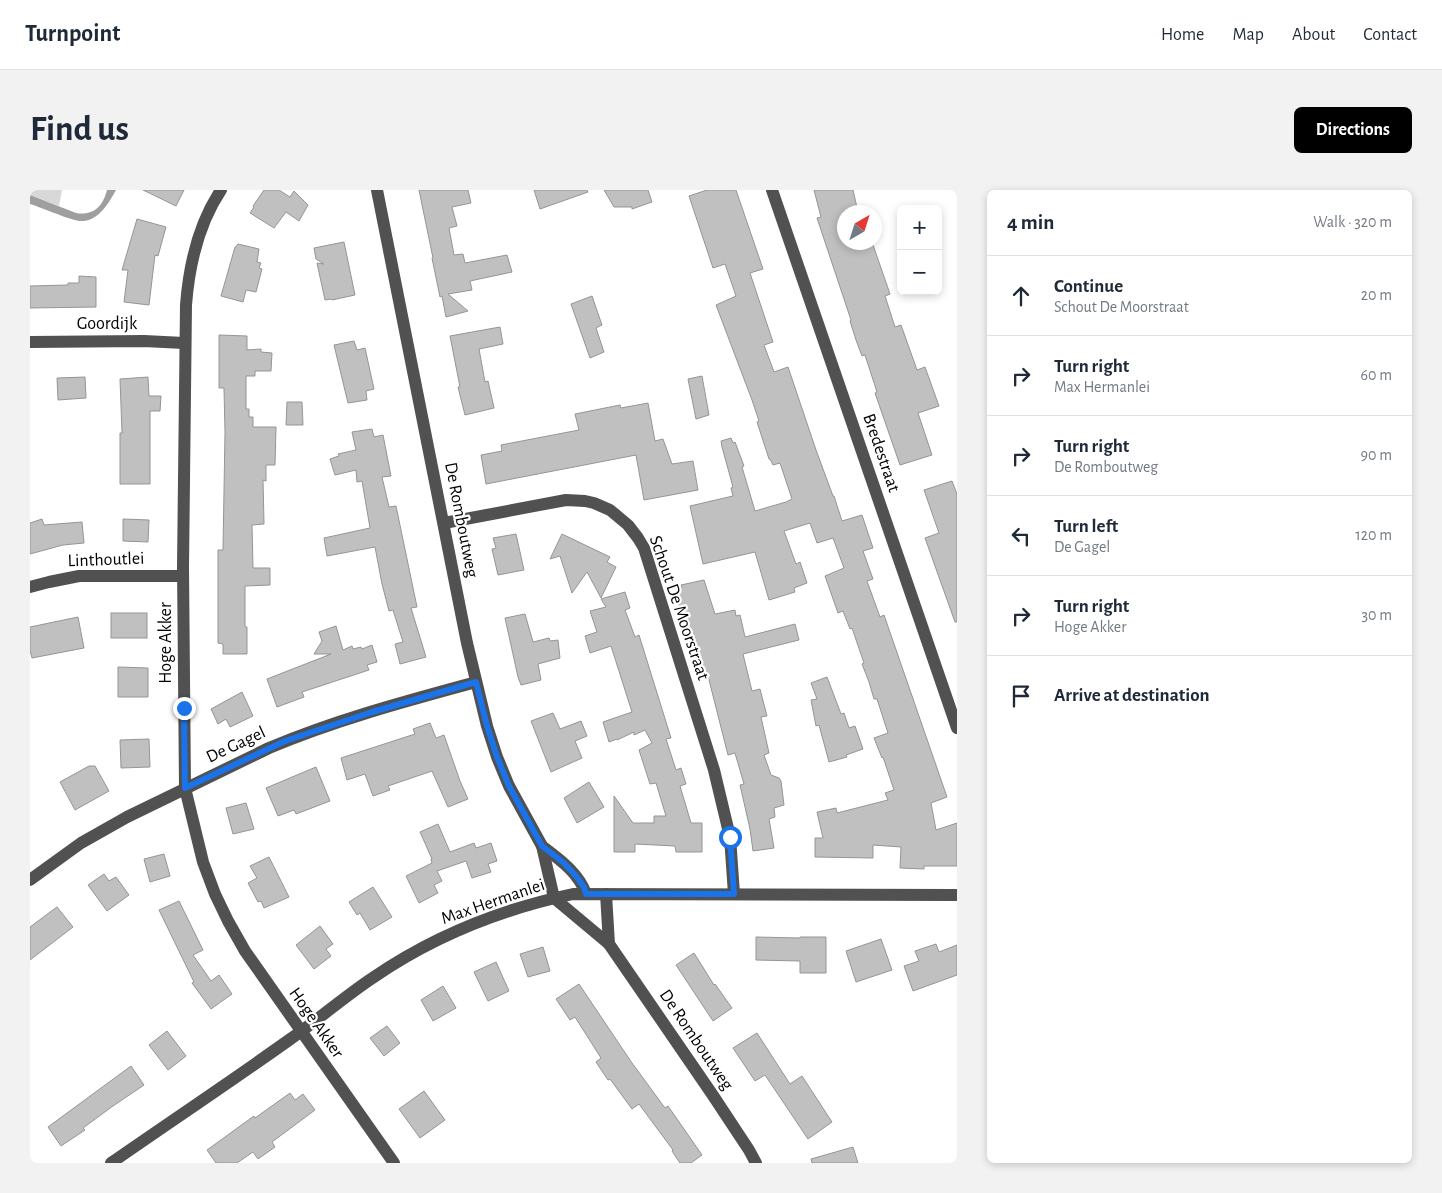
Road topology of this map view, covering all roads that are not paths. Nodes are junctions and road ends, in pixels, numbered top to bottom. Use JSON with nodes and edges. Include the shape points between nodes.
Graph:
{"nodes":[{"id":1,"x":222,"y":190,"type":"edge"},
{"id":2,"x":377,"y":190,"type":"edge"},
{"id":3,"x":772,"y":190,"type":"edge"},
{"id":4,"x":30,"y":342,"type":"edge"},
{"id":5,"x":184,"y":343,"type":"junction"},
{"id":6,"x":444,"y":523,"type":"junction"},
{"id":7,"x":183,"y":576,"type":"junction"},
{"id":8,"x":30,"y":587,"type":"edge"},
{"id":9,"x":476,"y":682,"type":"junction"},
{"id":10,"x":957,"y":728,"type":"edge"},
{"id":11,"x":185,"y":788,"type":"junction"},
{"id":12,"x":542,"y":846,"type":"junction"},
{"id":13,"x":30,"y":880,"type":"edge"},
{"id":14,"x":586,"y":894,"type":"junction"},
{"id":15,"x":606,"y":894,"type":"junction"},
{"id":16,"x":734,"y":894,"type":"junction"},
{"id":17,"x":957,"y":895,"type":"edge"},
{"id":18,"x":554,"y":898,"type":"junction"},
{"id":19,"x":609,"y":944,"type":"junction"},
{"id":20,"x":301,"y":1032,"type":"junction"},
{"id":21,"x":757,"y":1161,"type":"edge"},
{"id":22,"x":111,"y":1163,"type":"edge"},
{"id":23,"x":394,"y":1163,"type":"edge"}],
"edges":[{"from":1,"to":5,"type":"street","name":"Hoge Akker","via":[[204,223],[194,253],[187,288]]},
{"from":2,"to":6,"type":"street","name":"De Romboutweg"},
{"from":3,"to":10,"type":"street","name":"Bredestraat"},
{"from":4,"to":5,"type":"street","name":"Goordijk"},
{"from":5,"to":7,"type":"street","name":"Hoge Akker"},
{"from":6,"to":9,"type":"street","name":"De Romboutweg"},
{"from":6,"to":16,"type":"street","name":"Schout De Moorstraat","via":[[576,500],[610,510],[638,538],[656,584],[714,770],[730,837]]},
{"from":7,"to":8,"type":"street","name":"Linthoutlei","via":[[78,576]]},
{"from":7,"to":11,"type":"street","name":"Hoge Akker"},
{"from":9,"to":11,"type":"street","name":"De Gagel","via":[[285,741]]},
{"from":9,"to":12,"type":"street","name":"De Romboutweg","via":[[497,757]]},
{"from":11,"to":13,"type":"street","name":"De Gagel","via":[[81,843]]},
{"from":11,"to":20,"type":"street","name":"Hoge Akker","via":[[202,862],[228,922],[244,952]]},
{"from":12,"to":14,"type":"street","name":"De Romboutweg","via":[[576,876]]},
{"from":12,"to":18,"type":"street","name":"De Romboutweg"},
{"from":14,"to":15,"type":"street","name":"Max Hermanlei"},
{"from":14,"to":18,"type":"street","name":"Max Hermanlei"},
{"from":15,"to":16,"type":"street","name":"Max Hermanlei"},
{"from":15,"to":19,"type":"street"},
{"from":16,"to":17,"type":"street","name":"Max Hermanlei"},
{"from":18,"to":19,"type":"street","name":"De Romboutweg"},
{"from":18,"to":20,"type":"street","name":"Max Hermanlei","via":[[493,916],[414,952],[374,977]]},
{"from":19,"to":21,"type":"street","name":"De Romboutweg"},
{"from":20,"to":22,"type":"street","name":"Max Hermanlei"},
{"from":20,"to":23,"type":"street","name":"Hoge Akker"}]}
